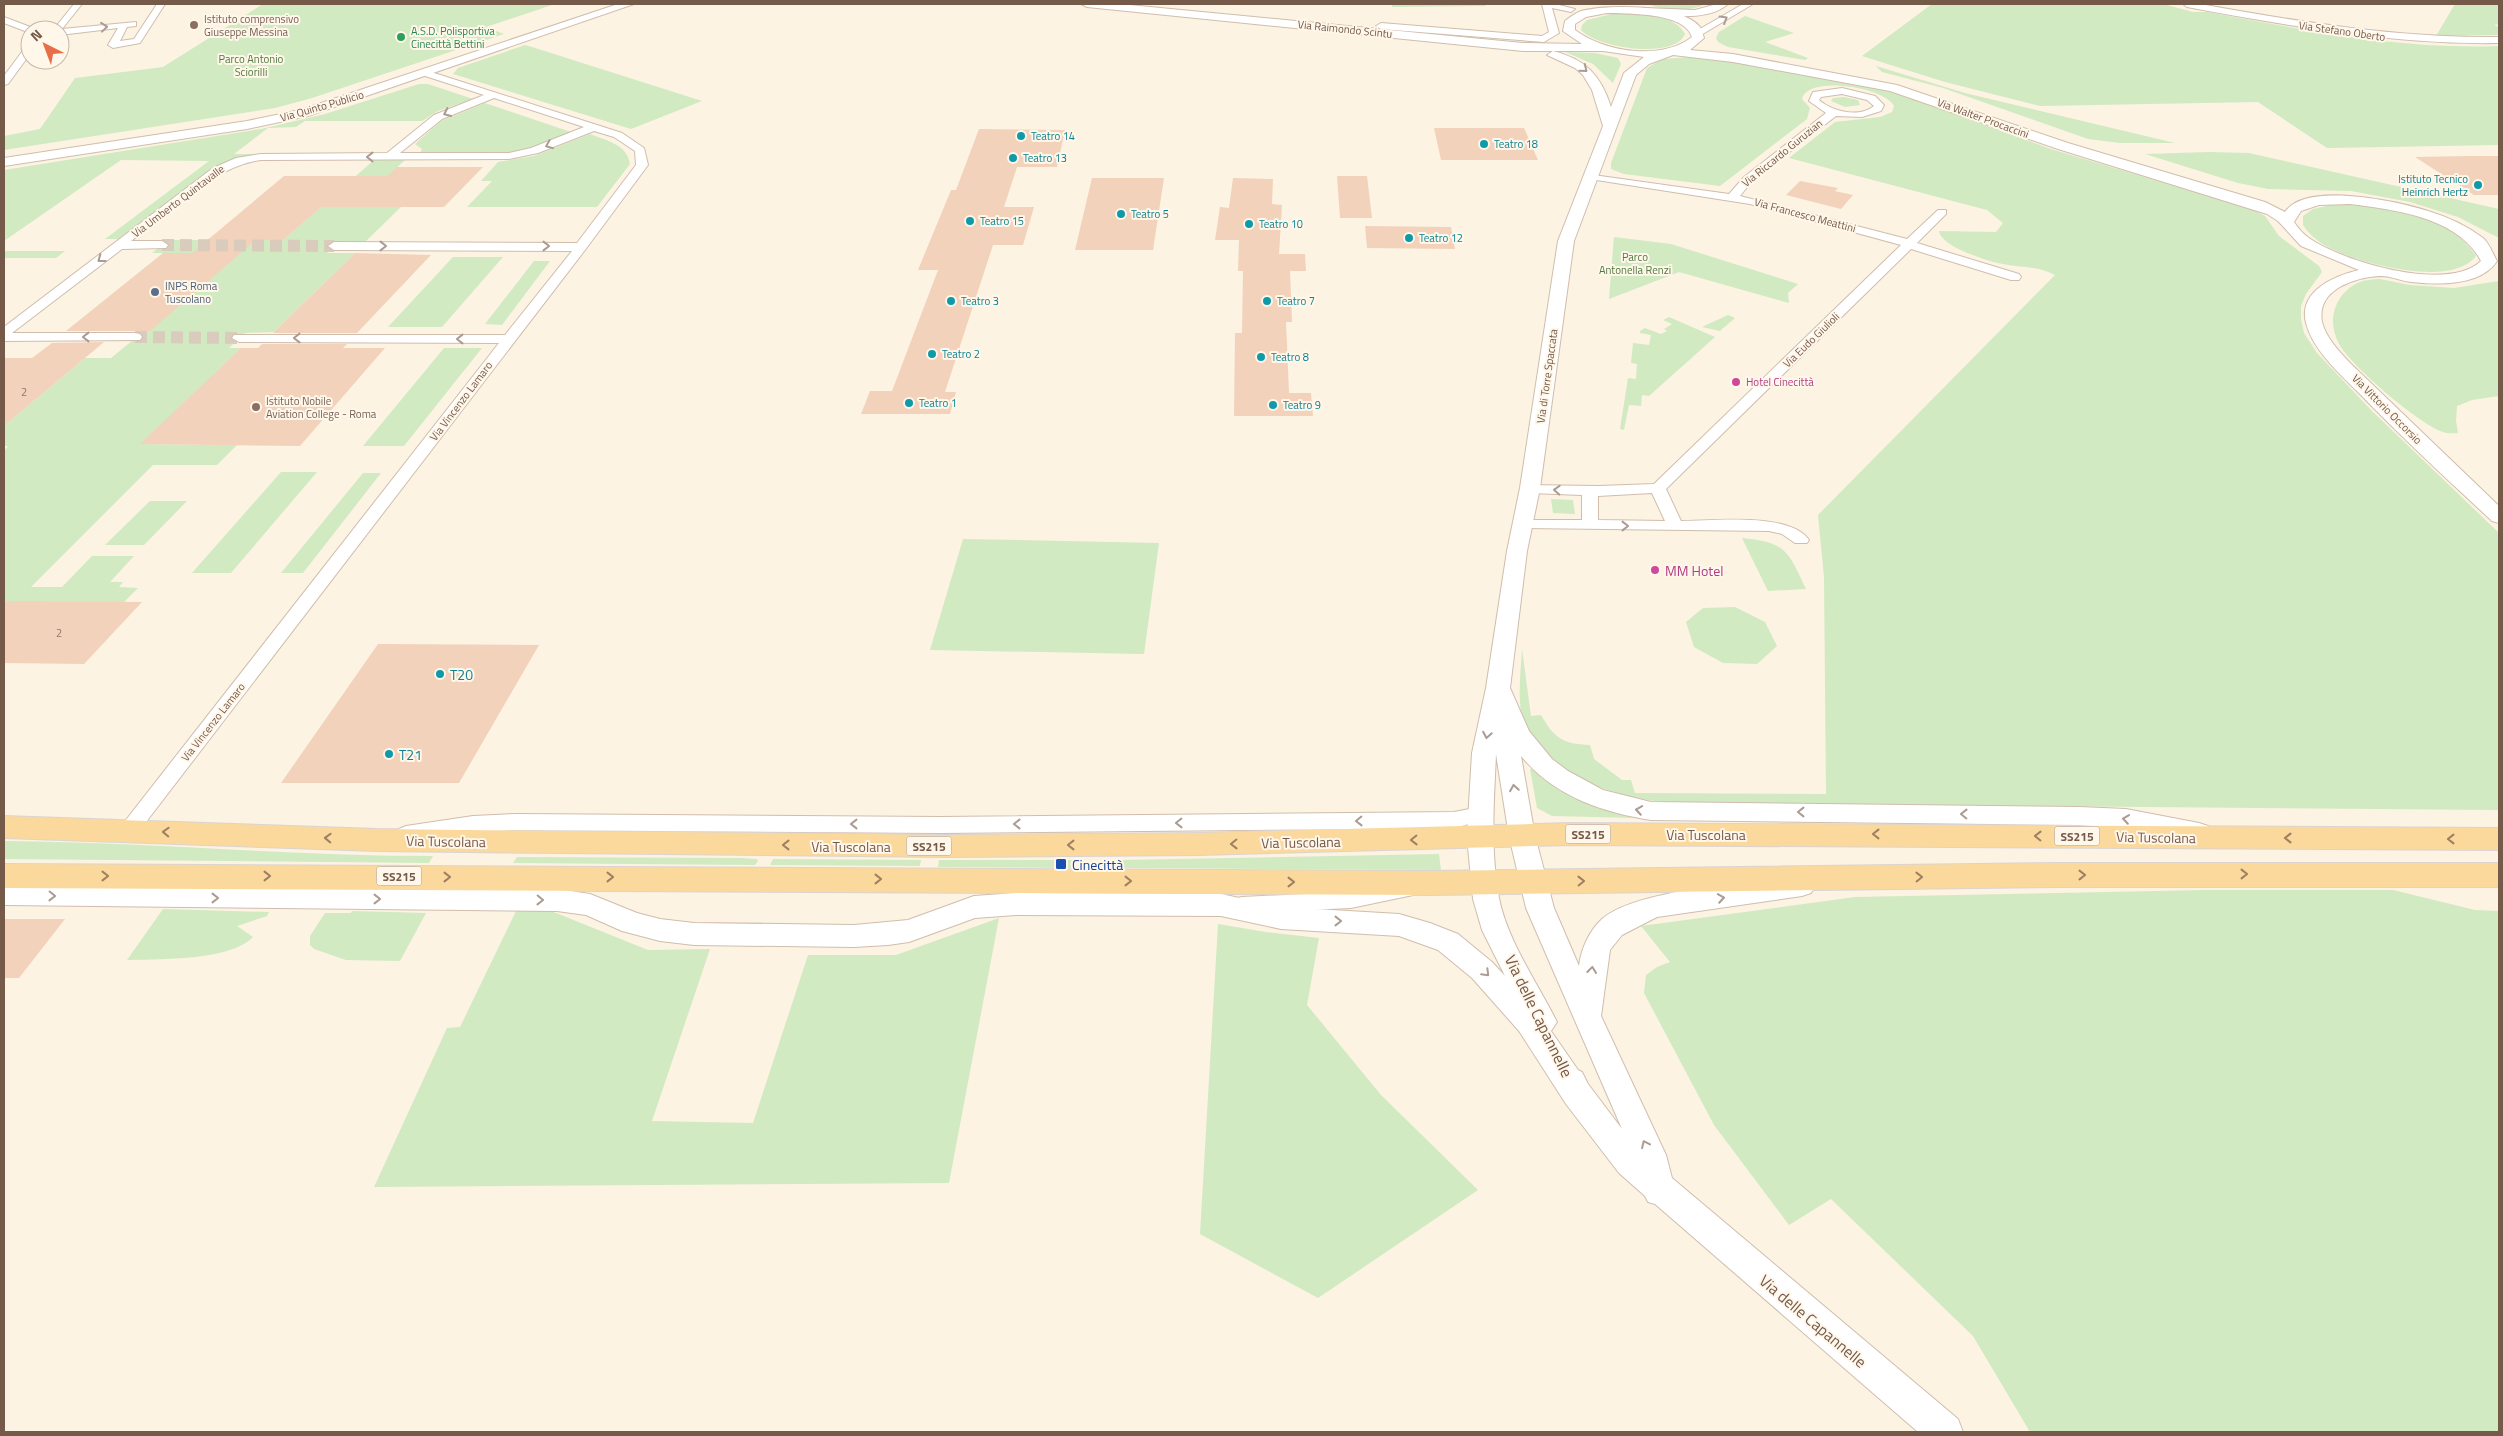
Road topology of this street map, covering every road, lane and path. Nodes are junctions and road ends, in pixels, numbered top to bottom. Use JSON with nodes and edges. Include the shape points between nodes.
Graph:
{"nodes":[{"id":1,"x":78,"y":4,"type":"edge"},
{"id":2,"x":161,"y":4,"type":"edge"},
{"id":3,"x":607,"y":4,"type":"edge"},
{"id":4,"x":628,"y":4,"type":"edge"},
{"id":5,"x":1087,"y":4,"type":"edge"},
{"id":6,"x":1151,"y":4,"type":"edge"},
{"id":7,"x":1619,"y":4,"type":"edge"},
{"id":8,"x":1724,"y":4,"type":"edge"},
{"id":9,"x":1749,"y":4,"type":"edge"},
{"id":10,"x":2192,"y":4,"type":"edge"},
{"id":11,"x":1547,"y":5,"type":"edge"},
{"id":12,"x":1571,"y":10,"type":"edge"},
{"id":13,"x":1644,"y":11,"type":"junction"},
{"id":14,"x":4,"y":20,"type":"edge"},
{"id":15,"x":66,"y":20,"type":"edge"},
{"id":16,"x":149,"y":22,"type":"junction"},
{"id":17,"x":124,"y":25,"type":"junction"},
{"id":18,"x":20,"y":26,"type":"edge"},
{"id":19,"x":1381,"y":26,"type":"junction"},
{"id":20,"x":70,"y":31,"type":"edge"},
{"id":21,"x":1569,"y":31,"type":"junction"},
{"id":22,"x":1698,"y":36,"type":"junction"},
{"id":23,"x":2499,"y":40,"type":"edge"},
{"id":24,"x":1523,"y":47,"type":"junction"},
{"id":25,"x":1603,"y":48,"type":"junction"},
{"id":26,"x":1616,"y":51,"type":"junction"},
{"id":27,"x":1669,"y":51,"type":"junction"},
{"id":28,"x":20,"y":61,"type":"edge"},
{"id":29,"x":424,"y":70,"type":"junction"},
{"id":30,"x":1630,"y":73,"type":"junction"},
{"id":31,"x":4,"y":82,"type":"edge"},
{"id":32,"x":493,"y":95,"type":"junction"},
{"id":33,"x":1834,"y":112,"type":"junction"},
{"id":34,"x":594,"y":127,"type":"junction"},
{"id":35,"x":1610,"y":127,"type":"junction"},
{"id":36,"x":4,"y":155,"type":"edge"},
{"id":37,"x":389,"y":157,"type":"junction"},
{"id":38,"x":4,"y":162,"type":"edge"},
{"id":39,"x":1590,"y":176,"type":"junction"},
{"id":40,"x":1734,"y":197,"type":"junction"},
{"id":41,"x":2275,"y":197,"type":"dead end"},
{"id":42,"x":2290,"y":198,"type":"dead end"},
{"id":43,"x":2315,"y":201,"type":"junction"},
{"id":44,"x":1942,"y":212,"type":"dead end"},
{"id":45,"x":2286,"y":222,"type":"junction"},
{"id":46,"x":2305,"y":242,"type":"junction"},
{"id":47,"x":1909,"y":244,"type":"junction"},
{"id":48,"x":2480,"y":244,"type":"junction"},
{"id":49,"x":119,"y":245,"type":"junction"},
{"id":50,"x":162,"y":245,"type":"tunnel mouth"},
{"id":51,"x":334,"y":246,"type":"tunnel mouth"},
{"id":52,"x":581,"y":246,"type":"junction"},
{"id":53,"x":2499,"y":252,"type":"edge"},
{"id":54,"x":572,"y":259,"type":"junction"},
{"id":55,"x":589,"y":260,"type":"dead end"},
{"id":56,"x":2499,"y":273,"type":"edge"},
{"id":57,"x":2393,"y":274,"type":"junction"},
{"id":58,"x":2469,"y":274,"type":"junction"},
{"id":59,"x":2015,"y":277,"type":"dead end"},
{"id":60,"x":2329,"y":285,"type":"junction"},
{"id":61,"x":4,"y":335,"type":"edge"},
{"id":62,"x":135,"y":337,"type":"tunnel mouth"},
{"id":63,"x":239,"y":338,"type":"tunnel mouth"},
{"id":64,"x":509,"y":339,"type":"junction"},
{"id":65,"x":1530,"y":488,"type":"junction"},
{"id":66,"x":1658,"y":488,"type":"junction"},
{"id":67,"x":1590,"y":491,"type":"junction"},
{"id":68,"x":2499,"y":517,"type":"edge"},
{"id":69,"x":1523,"y":525,"type":"junction"},
{"id":70,"x":1590,"y":525,"type":"junction"},
{"id":71,"x":1675,"y":526,"type":"junction"},
{"id":72,"x":1801,"y":540,"type":"dead end"},
{"id":73,"x":1498,"y":688,"type":"junction"},
{"id":74,"x":1480,"y":825,"type":"junction"},
{"id":75,"x":4,"y":827,"type":"edge"},
{"id":76,"x":129,"y":830,"type":"junction"},
{"id":77,"x":1522,"y":836,"type":"junction"},
{"id":78,"x":2225,"y":838,"type":"junction"},
{"id":79,"x":2499,"y":838,"type":"edge"},
{"id":80,"x":377,"y":840,"type":"junction"},
{"id":81,"x":2359,"y":874,"type":"junction"},
{"id":82,"x":2499,"y":875,"type":"edge"},
{"id":83,"x":4,"y":876,"type":"edge"},
{"id":84,"x":1853,"y":878,"type":"junction"},
{"id":85,"x":1484,"y":882,"type":"junction"},
{"id":86,"x":1533,"y":882,"type":"junction"},
{"id":87,"x":1430,"y":883,"type":"junction"},
{"id":88,"x":2499,"y":889,"type":"edge"},
{"id":89,"x":4,"y":895,"type":"edge"},
{"id":90,"x":1220,"y":905,"type":"junction"},
{"id":91,"x":1587,"y":1018,"type":"junction"},
{"id":92,"x":1577,"y":1094,"type":"junction"},
{"id":93,"x":1659,"y":1190,"type":"junction"},
{"id":94,"x":1945,"y":1432,"type":"edge"}],
"edges":[{"from":1,"to":15,"type":"street"},
{"from":2,"to":16,"type":"street"},
{"from":3,"to":29,"type":"street","name":"Via Quinto Publicio"},
{"from":4,"to":29,"type":"street","name":"Via Quinto Publicio"},
{"from":5,"to":24,"type":"street","name":"Via Raimondo Scintu"},
{"from":6,"to":19,"type":"street","name":"Via Raimondo Scintu"},
{"from":7,"to":13,"type":"street"},
{"from":8,"to":13,"type":"street","via":[[1700,12]]},
{"from":22,"to":9,"type":"street","one_way":true},
{"from":10,"to":23,"type":"street","name":"Via Stefano Oberto","via":[[2372,36],[2440,41]]},
{"from":11,"to":12,"type":"street","name":"Via Raimondo Scintu"},
{"from":11,"to":19,"type":"street","name":"Via Raimondo Scintu","via":[[1554,34],[1544,39]]},
{"from":12,"to":13,"type":"street"},
{"from":12,"to":21,"type":"street"},
{"from":13,"to":22,"type":"street","name":"Via Walter Procaccini","via":[[1681,20],[1693,27]]},
{"from":14,"to":18,"type":"street"},
{"from":16,"to":17,"type":"street"},
{"from":16,"to":17,"type":"street","via":[[137,42],[113,46]]},
{"from":20,"to":17,"type":"street","one_way":true},
{"from":19,"to":21,"type":"street","name":"Via Raimondo Scintu","via":[[1532,42],[1554,40]]},
{"from":21,"to":25,"type":"street","via":[[1581,41]]},
{"from":22,"to":27,"type":"street","via":[[1688,46]]},
{"from":22,"to":41,"type":"street","name":"Via Walter Procaccini","via":[[1725,50],[1908,85],[2086,145],[2247,192]]},
{"from":24,"to":25,"type":"street","name":"Via Raimondo Scintu"},
{"from":24,"to":35,"type":"street","one_way":true,"via":[[1564,58],[1586,68],[1597,86]]},
{"from":25,"to":26,"type":"street","name":"Via Walter Procaccini"},
{"from":26,"to":27,"type":"street","name":"Via Walter Procaccini"},
{"from":26,"to":30,"type":"street","via":[[1629,62]]},
{"from":27,"to":30,"type":"street","via":[[1645,61]]},
{"from":27,"to":45,"type":"street","name":"Via Walter Procaccini","via":[[1733,58],[1902,90],[2063,146],[2254,203]]},
{"from":28,"to":31,"type":"street"},
{"from":29,"to":32,"type":"street","name":"Via Vincenzo Lamaro"},
{"from":29,"to":36,"type":"street","name":"Via Quinto Publicio","via":[[278,112]]},
{"from":29,"to":38,"type":"street","name":"Via Quinto Publicio","via":[[338,103],[278,119]]},
{"from":30,"to":35,"type":"street","name":"Via di Torre Spaccata"},
{"from":32,"to":34,"type":"street","name":"Via Vincenzo Lamaro"},
{"from":32,"to":37,"type":"street","one_way":true,"via":[[438,117]]},
{"from":33,"to":33,"type":"street","name":"Via Riccardo Guruzian","via":[[1865,114],[1879,105],[1871,98],[1853,92],[1824,92],[1814,98],[1818,105]]},
{"from":33,"to":40,"type":"street","name":"Via Riccardo Guruzian","via":[[1748,179]]},
{"from":34,"to":37,"type":"street","name":"Via Umberto Quintavalle","one_way":true,"via":[[514,156]]},
{"from":34,"to":52,"type":"street","name":"Via Vincenzo Lamaro","via":[[632,143],[640,150],[642,162]]},
{"from":35,"to":39,"type":"street","name":"Via di Torre Spaccata"},
{"from":37,"to":49,"type":"street","name":"Via Umberto Quintavalle","one_way":true,"via":[[261,157],[231,162]]},
{"from":39,"to":40,"type":"street","name":"Via Francesco Meattini"},
{"from":39,"to":65,"type":"street","name":"Via di Torre Spaccata","via":[[1566,241]]},
{"from":40,"to":47,"type":"street","name":"Via Francesco Meattini"},
{"from":42,"to":43,"type":"street"},
{"from":43,"to":45,"type":"street","via":[[2291,210]]},
{"from":43,"to":48,"type":"street","via":[[2354,200],[2405,209],[2462,230]]},
{"from":44,"to":47,"type":"street","name":"Via Eudo Giulioli"},
{"from":45,"to":46,"type":"street","name":"Via Walter Procaccini","via":[[2290,230]]},
{"from":46,"to":57,"type":"street","name":"Via Walter Procaccini","via":[[2350,263]]},
{"from":46,"to":60,"type":"street","via":[[2329,269]]},
{"from":47,"to":59,"type":"street","name":"Via Francesco Meattini"},
{"from":47,"to":66,"type":"street","name":"Via Eudo Giulioli"},
{"from":48,"to":53,"type":"street"},
{"from":48,"to":58,"type":"street","name":"Via Walter Procaccini","via":[[2489,260],[2487,265]]},
{"from":49,"to":50,"type":"street","name":"Via Umberto Quintavalle"},
{"from":49,"to":61,"type":"street","name":"Via Umberto Quintavalle","one_way":true},
{"from":51,"to":52,"type":"street","one_way":true},
{"from":52,"to":54,"type":"street","name":"Via Vincenzo Lamaro"},
{"from":54,"to":55,"type":"street"},
{"from":54,"to":64,"type":"street","name":"Via Vincenzo Lamaro"},
{"from":56,"to":58,"type":"street","name":"Via Walter Procaccini"},
{"from":57,"to":58,"type":"street","name":"Via Walter Procaccini","via":[[2436,278]]},
{"from":57,"to":60,"type":"street","via":[[2352,275]]},
{"from":60,"to":68,"type":"street","name":"Via Vittorio Occorsio","via":[[2318,299],[2314,319],[2319,336],[2410,434]]},
{"from":62,"to":61,"type":"street","name":"Via Umberto Quintavalle","one_way":true},
{"from":64,"to":63,"type":"street","one_way":true},
{"from":64,"to":76,"type":"street","name":"Via Vincenzo Lamaro"},
{"from":67,"to":65,"type":"street","one_way":true},
{"from":65,"to":69,"type":"street","name":"Via di Torre Spaccata"},
{"from":66,"to":67,"type":"street"},
{"from":66,"to":71,"type":"street"},
{"from":67,"to":70,"type":"street"},
{"from":69,"to":70,"type":"street"},
{"from":69,"to":73,"type":"street","name":"Via di Torre Spaccata"},
{"from":70,"to":71,"type":"street","one_way":true},
{"from":71,"to":72,"type":"street","via":[[1775,527],[1788,530]]},
{"from":73,"to":74,"type":"street","name":"Via di Torre Spaccata","one_way":true,"via":[[1484,753]]},
{"from":77,"to":73,"type":"street","name":"Via di Torre Spaccata","one_way":true},
{"from":78,"to":73,"type":"street","name":"Via Tuscolana","one_way":true,"via":[[2098,816],[1652,811],[1631,808],[1589,794],[1563,780],[1542,763],[1519,734]]},
{"from":74,"to":77,"type":"main road","name":"Via Tuscolana","number":"SS215"},
{"from":74,"to":80,"type":"main road","name":"Via Tuscolana","number":"SS215","one_way":true,"via":[[1200,844],[957,846]]},
{"from":74,"to":80,"type":"street","name":"Via Tuscolana","one_way":true,"via":[[1443,820],[949,825],[516,822],[453,826]]},
{"from":74,"to":85,"type":"street","name":"Via delle Capannelle"},
{"from":75,"to":76,"type":"main road","name":"Via Tuscolana","number":"SS215"},
{"from":80,"to":76,"type":"main road","name":"Via Tuscolana","number":"SS215","one_way":true},
{"from":78,"to":77,"type":"main road","name":"Via Tuscolana","number":"SS215","one_way":true,"via":[[1877,834]]},
{"from":77,"to":86,"type":"street"},
{"from":79,"to":78,"type":"main road","name":"Via Tuscolana","number":"SS215","one_way":true},
{"from":81,"to":82,"type":"main road","number":"SS215"},
{"from":84,"to":81,"type":"main road","number":"SS215","one_way":true},
{"from":81,"to":88,"type":"main road"},
{"from":83,"to":87,"type":"main road","number":"SS215","one_way":true},
{"from":86,"to":84,"type":"main road","number":"SS215","one_way":true},
{"from":91,"to":84,"type":"street","one_way":true,"via":[[1598,945],[1612,927],[1628,917],[1653,907]]},
{"from":85,"to":86,"type":"main road","number":"SS215"},
{"from":85,"to":87,"type":"main road","number":"SS215"},
{"from":85,"to":92,"type":"street","name":"Via delle Capannelle","via":[[1496,930]]},
{"from":86,"to":91,"type":"street","via":[[1540,908]]},
{"from":87,"to":90,"type":"street","via":[[1351,900]]},
{"from":89,"to":90,"type":"street","one_way":true,"via":[[557,900],[590,905],[632,923],[684,934],[854,936],[909,931],[964,910],[991,905]]},
{"from":90,"to":92,"type":"street","one_way":true,"via":[[1281,918],[1399,925],[1448,942],[1482,970],[1517,1007]]},
{"from":93,"to":91,"type":"street","one_way":true,"via":[[1650,1155]]},
{"from":92,"to":93,"type":"street","name":"Via delle Capannelle","via":[[1630,1163]]},
{"from":93,"to":94,"type":"street","name":"Via delle Capannelle"}]}
